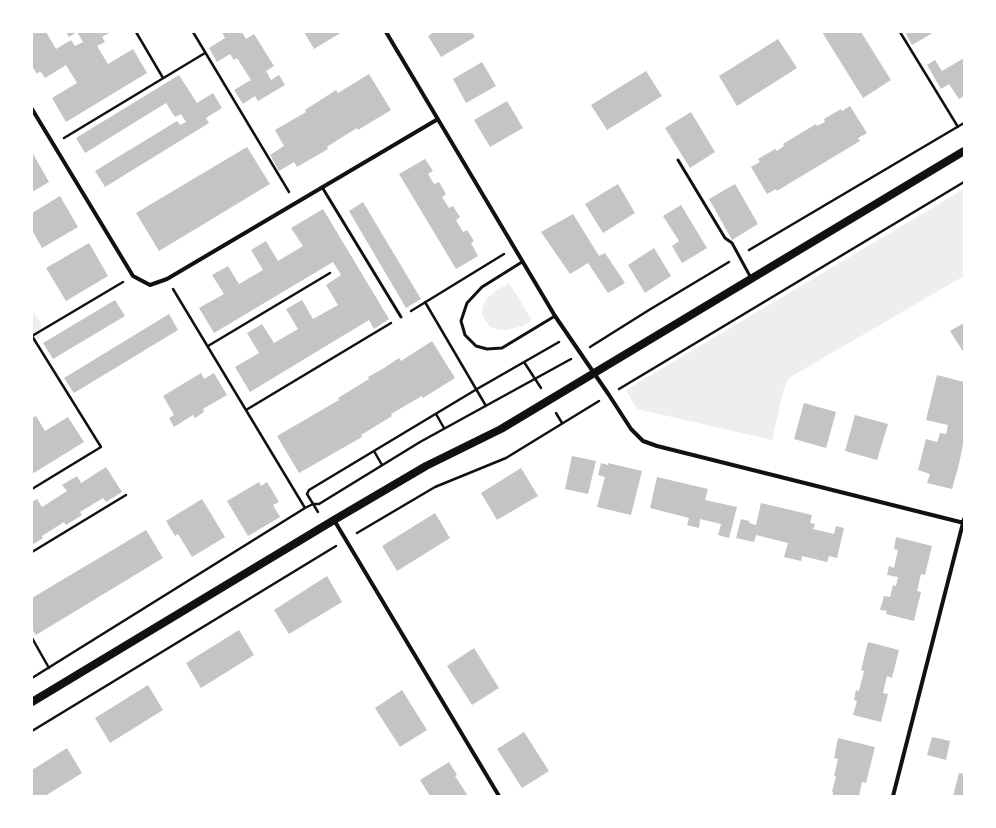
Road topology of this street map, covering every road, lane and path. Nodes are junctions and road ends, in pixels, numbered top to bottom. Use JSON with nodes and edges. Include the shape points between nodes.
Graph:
{"nodes":[{"id":1,"x":136,"y":32,"type":"edge"},
{"id":2,"x":193,"y":32,"type":"edge"},
{"id":3,"x":386,"y":32,"type":"edge"},
{"id":4,"x":900,"y":32,"type":"edge"},
{"id":5,"x":205,"y":52,"type":"junction"},
{"id":6,"x":163,"y":78,"type":"junction"},
{"id":7,"x":32,"y":110,"type":"edge"},
{"id":8,"x":438,"y":119,"type":"junction"},
{"id":9,"x":964,"y":123,"type":"edge"},
{"id":10,"x":958,"y":127,"type":"junction"},
{"id":11,"x":53,"y":144,"type":"junction"},
{"id":12,"x":964,"y":151,"type":"edge"},
{"id":13,"x":678,"y":160,"type":"dead end"},
{"id":14,"x":964,"y":182,"type":"edge"},
{"id":15,"x":322,"y":187,"type":"junction"},
{"id":16,"x":296,"y":203,"type":"junction"},
{"id":17,"x":514,"y":248,"type":"junction"},
{"id":18,"x":739,"y":256,"type":"junction"},
{"id":19,"x":522,"y":262,"type":"junction"},
{"id":20,"x":330,"y":273,"type":"dead end"},
{"id":21,"x":133,"y":276,"type":"junction"},
{"id":22,"x":167,"y":279,"type":"junction"},
{"id":23,"x":752,"y":279,"type":"junction"},
{"id":24,"x":425,"y":302,"type":"junction"},
{"id":25,"x":555,"y":316,"type":"junction"},
{"id":26,"x":401,"y":317,"type":"junction"},
{"id":27,"x":32,"y":336,"type":"edge"},
{"id":28,"x":568,"y":336,"type":"junction"},
{"id":29,"x":208,"y":346,"type":"junction"},
{"id":30,"x":580,"y":354,"type":"junction"},
{"id":31,"x":524,"y":362,"type":"junction"},
{"id":32,"x":594,"y":373,"type":"junction"},
{"id":33,"x":535,"y":379,"type":"junction"},
{"id":34,"x":477,"y":389,"type":"junction"},
{"id":35,"x":609,"y":395,"type":"junction"},
{"id":36,"x":486,"y":406,"type":"junction"},
{"id":37,"x":246,"y":410,"type":"junction"},
{"id":38,"x":436,"y":414,"type":"junction"},
{"id":39,"x":444,"y":428,"type":"junction"},
{"id":40,"x":374,"y":451,"type":"junction"},
{"id":41,"x":382,"y":465,"type":"junction"},
{"id":42,"x":32,"y":488,"type":"edge"},
{"id":43,"x":126,"y":495,"type":"dead end"},
{"id":44,"x":313,"y":504,"type":"junction"},
{"id":45,"x":305,"y":508,"type":"junction"},
{"id":46,"x":334,"y":520,"type":"junction"},
{"id":47,"x":964,"y":522,"type":"edge"},
{"id":48,"x":346,"y":540,"type":"junction"},
{"id":49,"x":32,"y":552,"type":"edge"},
{"id":50,"x":32,"y":638,"type":"edge"},
{"id":51,"x":49,"y":668,"type":"junction"},
{"id":52,"x":32,"y":678,"type":"edge"},
{"id":53,"x":32,"y":702,"type":"edge"},
{"id":54,"x":32,"y":731,"type":"edge"},
{"id":55,"x":499,"y":796,"type":"edge"},
{"id":56,"x":893,"y":796,"type":"edge"}],
"edges":[{"from":1,"to":6,"type":"path"},
{"from":2,"to":5,"type":"path"},
{"from":3,"to":8,"type":"street"},
{"from":4,"to":10,"type":"path"},
{"from":5,"to":6,"type":"path"},
{"from":5,"to":16,"type":"path"},
{"from":6,"to":11,"type":"path"},
{"from":7,"to":11,"type":"street"},
{"from":8,"to":15,"type":"street"},
{"from":8,"to":17,"type":"street"},
{"from":9,"to":10,"type":"path"},
{"from":10,"to":18,"type":"path"},
{"from":11,"to":21,"type":"street"},
{"from":12,"to":23,"type":"main road"},
{"from":13,"to":18,"type":"lane","via":[[725,238],[732,243]]},
{"from":14,"to":35,"type":"path"},
{"from":15,"to":16,"type":"street"},
{"from":15,"to":26,"type":"lane"},
{"from":16,"to":22,"type":"street"},
{"from":17,"to":19,"type":"street"},
{"from":17,"to":24,"type":"path"},
{"from":18,"to":23,"type":"lane"},
{"from":18,"to":30,"type":"path"},
{"from":19,"to":25,"type":"street"},
{"from":19,"to":25,"type":"lane","via":[[482,287],[467,303],[461,321],[465,335],[476,346],[487,349],[502,348]]},
{"from":20,"to":29,"type":"path"},
{"from":21,"to":22,"type":"street","via":[[150,285]]},
{"from":21,"to":27,"type":"path"},
{"from":22,"to":29,"type":"path"},
{"from":23,"to":32,"type":"main road"},
{"from":24,"to":26,"type":"path"},
{"from":24,"to":34,"type":"path"},
{"from":25,"to":28,"type":"street"},
{"from":26,"to":37,"type":"path"},
{"from":27,"to":42,"type":"path","via":[[102,448]]},
{"from":28,"to":30,"type":"street"},
{"from":28,"to":31,"type":"path"},
{"from":29,"to":37,"type":"path"},
{"from":30,"to":32,"type":"street"},
{"from":30,"to":33,"type":"path"},
{"from":31,"to":33,"type":"path"},
{"from":31,"to":34,"type":"path"},
{"from":32,"to":35,"type":"street"},
{"from":32,"to":46,"type":"main road","via":[[501,428],[426,466]]},
{"from":33,"to":36,"type":"path"},
{"from":34,"to":36,"type":"path"},
{"from":34,"to":38,"type":"path"},
{"from":35,"to":47,"type":"street","via":[[631,429],[643,441]]},
{"from":35,"to":48,"type":"path","via":[[506,458],[434,487]]},
{"from":36,"to":39,"type":"path"},
{"from":37,"to":45,"type":"path"},
{"from":38,"to":39,"type":"path"},
{"from":38,"to":40,"type":"path"},
{"from":39,"to":41,"type":"path"},
{"from":40,"to":41,"type":"path"},
{"from":40,"to":44,"type":"path","via":[[309,490],[307,494]]},
{"from":41,"to":44,"type":"path","via":[[318,504]]},
{"from":43,"to":49,"type":"path"},
{"from":44,"to":45,"type":"path"},
{"from":45,"to":51,"type":"path"},
{"from":46,"to":48,"type":"street"},
{"from":46,"to":53,"type":"main road"},
{"from":47,"to":56,"type":"street"},
{"from":48,"to":54,"type":"path"},
{"from":48,"to":55,"type":"street"},
{"from":50,"to":51,"type":"path"},
{"from":51,"to":52,"type":"path"}]}
